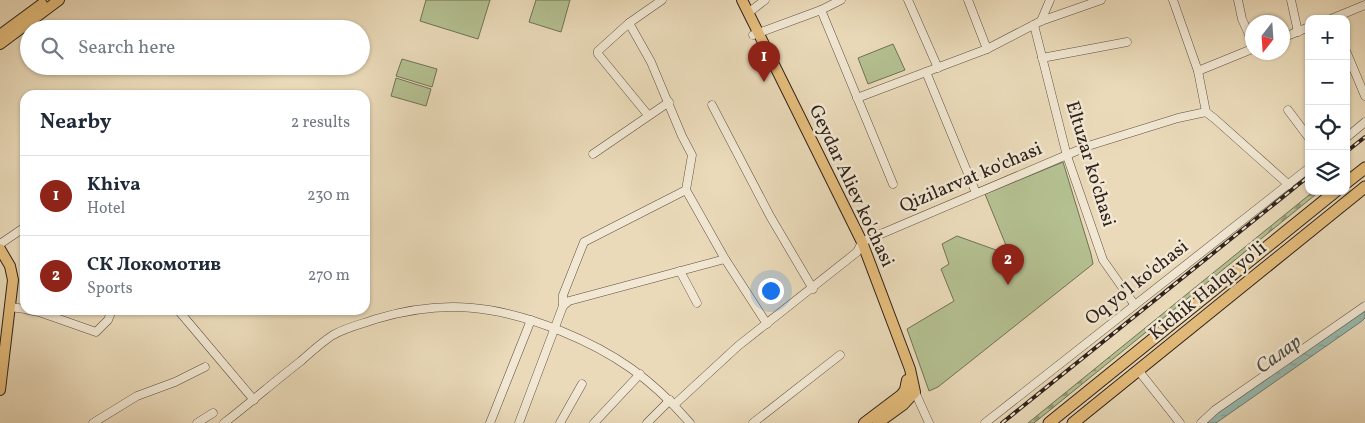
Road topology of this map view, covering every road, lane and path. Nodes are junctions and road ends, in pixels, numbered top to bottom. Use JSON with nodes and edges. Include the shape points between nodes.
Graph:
{"nodes":[{"id":1,"x":47,"y":0,"type":"edge"},
{"id":2,"x":59,"y":0,"type":"edge"},
{"id":3,"x":662,"y":0,"type":"edge"},
{"id":4,"x":736,"y":0,"type":"edge"},
{"id":5,"x":742,"y":0,"type":"edge"},
{"id":6,"x":765,"y":0,"type":"edge"},
{"id":7,"x":841,"y":0,"type":"edge"},
{"id":8,"x":908,"y":0,"type":"edge"},
{"id":9,"x":968,"y":0,"type":"edge"},
{"id":10,"x":1050,"y":0,"type":"edge"},
{"id":11,"x":1101,"y":0,"type":"edge"},
{"id":12,"x":1173,"y":0,"type":"edge"},
{"id":13,"x":1238,"y":0,"type":"edge"},
{"id":14,"x":1291,"y":0,"type":"edge"},
{"id":15,"x":1365,"y":6,"type":"edge"},
{"id":16,"x":821,"y":10,"type":"junction"},
{"id":17,"x":748,"y":13,"type":"junction"},
{"id":18,"x":1342,"y":15,"type":"edge"},
{"id":19,"x":20,"y":20,"type":"edge"},
{"id":20,"x":20,"y":20,"type":"edge"},
{"id":21,"x":32,"y":20,"type":"edge"},
{"id":22,"x":629,"y":23,"type":"junction"},
{"id":23,"x":1038,"y":23,"type":"junction"},
{"id":24,"x":1245,"y":26,"type":"edge"},
{"id":25,"x":20,"y":29,"type":"edge"},
{"id":26,"x":1305,"y":29,"type":"edge"},
{"id":27,"x":1298,"y":32,"type":"junction"},
{"id":28,"x":756,"y":34,"type":"junction"},
{"id":29,"x":0,"y":35,"type":"edge"},
{"id":30,"x":1290,"y":35,"type":"edge"},
{"id":31,"x":1127,"y":42,"type":"dead end"},
{"id":32,"x":0,"y":44,"type":"edge"},
{"id":33,"x":987,"y":49,"type":"junction"},
{"id":34,"x":1245,"y":52,"type":"edge"},
{"id":35,"x":1042,"y":58,"type":"junction"},
{"id":36,"x":1350,"y":60,"type":"edge"},
{"id":37,"x":938,"y":68,"type":"junction"},
{"id":38,"x":1198,"y":71,"type":"junction"},
{"id":39,"x":926,"y":72,"type":"junction"},
{"id":40,"x":1365,"y":96,"type":"edge"},
{"id":41,"x":857,"y":98,"type":"junction"},
{"id":42,"x":669,"y":102,"type":"junction"},
{"id":43,"x":712,"y":105,"type":"dead end"},
{"id":44,"x":1288,"y":110,"type":"dead end"},
{"id":45,"x":1206,"y":112,"type":"junction"},
{"id":46,"x":648,"y":115,"type":"junction"},
{"id":47,"x":1365,"y":122,"type":"edge"},
{"id":48,"x":1305,"y":133,"type":"edge"},
{"id":49,"x":1350,"y":135,"type":"edge"},
{"id":50,"x":593,"y":154,"type":"dead end"},
{"id":51,"x":1067,"y":156,"type":"junction"},
{"id":52,"x":1365,"y":168,"type":"edge"},
{"id":53,"x":1305,"y":171,"type":"edge"},
{"id":54,"x":1350,"y":180,"type":"edge"},
{"id":55,"x":893,"y":184,"type":"dead end"},
{"id":56,"x":1289,"y":185,"type":"junction"},
{"id":57,"x":1365,"y":187,"type":"edge"},
{"id":58,"x":686,"y":190,"type":"junction"},
{"id":59,"x":976,"y":193,"type":"junction"},
{"id":60,"x":1331,"y":195,"type":"edge"},
{"id":61,"x":20,"y":230,"type":"edge"},
{"id":62,"x":0,"y":244,"type":"edge"},
{"id":63,"x":860,"y":246,"type":"junction"},
{"id":64,"x":0,"y":249,"type":"edge"},
{"id":65,"x":725,"y":259,"type":"junction"},
{"id":66,"x":680,"y":271,"type":"junction"},
{"id":67,"x":813,"y":289,"type":"junction"},
{"id":68,"x":697,"y":303,"type":"dead end"},
{"id":69,"x":1134,"y":304,"type":"junction"},
{"id":70,"x":563,"y":306,"type":"junction"},
{"id":71,"x":1365,"y":306,"type":"edge"},
{"id":72,"x":10,"y":307,"type":"junction"},
{"id":73,"x":20,"y":309,"type":"edge"},
{"id":74,"x":48,"y":315,"type":"edge"},
{"id":75,"x":110,"y":315,"type":"edge"},
{"id":76,"x":182,"y":315,"type":"edge"},
{"id":77,"x":531,"y":320,"type":"junction"},
{"id":78,"x":767,"y":324,"type":"junction"},
{"id":79,"x":554,"y":329,"type":"junction"},
{"id":80,"x":840,"y":355,"type":"dead end"},
{"id":81,"x":205,"y":367,"type":"dead end"},
{"id":82,"x":1138,"y":370,"type":"junction"},
{"id":83,"x":640,"y":374,"type":"junction"},
{"id":84,"x":907,"y":380,"type":"junction"},
{"id":85,"x":582,"y":384,"type":"dead end"},
{"id":86,"x":0,"y":390,"type":"edge"},
{"id":87,"x":914,"y":392,"type":"junction"},
{"id":88,"x":254,"y":400,"type":"junction"},
{"id":89,"x":672,"y":403,"type":"junction"},
{"id":90,"x":213,"y":413,"type":"dead end"},
{"id":91,"x":93,"y":423,"type":"edge"},
{"id":92,"x":197,"y":423,"type":"edge"},
{"id":93,"x":224,"y":423,"type":"edge"},
{"id":94,"x":490,"y":423,"type":"edge"},
{"id":95,"x":519,"y":423,"type":"edge"},
{"id":96,"x":560,"y":423,"type":"edge"},
{"id":97,"x":594,"y":423,"type":"edge"},
{"id":98,"x":647,"y":423,"type":"edge"},
{"id":99,"x":690,"y":423,"type":"edge"},
{"id":100,"x":753,"y":423,"type":"edge"},
{"id":101,"x":864,"y":423,"type":"edge"},
{"id":102,"x":878,"y":423,"type":"edge"},
{"id":103,"x":929,"y":423,"type":"edge"},
{"id":104,"x":985,"y":423,"type":"edge"},
{"id":105,"x":1049,"y":423,"type":"edge"},
{"id":106,"x":1073,"y":423,"type":"edge"},
{"id":107,"x":1180,"y":423,"type":"edge"},
{"id":108,"x":1201,"y":423,"type":"edge"}],
"edges":[{"from":1,"to":19,"type":"main road"},
{"from":2,"to":21,"type":"main road"},
{"from":3,"to":22,"type":"street"},
{"from":4,"to":28,"type":"main road","name":"Geydar Aliev ko'chasi"},
{"from":5,"to":17,"type":"main road","name":"Geydar Aliev ko'chasi"},
{"from":6,"to":17,"type":"street"},
{"from":7,"to":16,"type":"street"},
{"from":8,"to":37,"type":"street"},
{"from":9,"to":33,"type":"street"},
{"from":10,"to":23,"type":"street"},
{"from":11,"to":23,"type":"street"},
{"from":12,"to":38,"type":"street"},
{"from":13,"to":24,"type":"street"},
{"from":14,"to":27,"type":"street"},
{"from":15,"to":18,"type":"street"},
{"from":16,"to":28,"type":"street"},
{"from":16,"to":41,"type":"street"},
{"from":17,"to":28,"type":"main road","name":"Geydar Aliev ko'chasi"},
{"from":20,"to":29,"type":"main road"},
{"from":22,"to":42,"type":"street"},
{"from":22,"to":46,"type":"street","via":[[600,48],[598,54]]},
{"from":23,"to":33,"type":"street"},
{"from":23,"to":35,"type":"street","name":"Eltuzar ko'chasi"},
{"from":25,"to":32,"type":"main road"},
{"from":26,"to":27,"type":"street"},
{"from":27,"to":30,"type":"street"},
{"from":28,"to":63,"type":"main road","name":"Geydar Aliev ko'chasi"},
{"from":31,"to":35,"type":"street"},
{"from":33,"to":37,"type":"street"},
{"from":34,"to":38,"type":"street"},
{"from":35,"to":51,"type":"street","name":"Eltuzar ko'chasi"},
{"from":36,"to":40,"type":"street"},
{"from":37,"to":39,"type":"street"},
{"from":38,"to":45,"type":"street"},
{"from":39,"to":41,"type":"street"},
{"from":39,"to":59,"type":"street"},
{"from":41,"to":55,"type":"street"},
{"from":42,"to":46,"type":"street"},
{"from":42,"to":58,"type":"street","via":[[692,155]]},
{"from":43,"to":67,"type":"street","via":[[770,216]]},
{"from":44,"to":48,"type":"street"},
{"from":45,"to":51,"type":"street","name":"Qizilarvat ko'chasi","via":[[1088,146]]},
{"from":45,"to":56,"type":"street"},
{"from":46,"to":50,"type":"street"},
{"from":47,"to":49,"type":"street"},
{"from":51,"to":59,"type":"street","name":"Qizilarvat ko'chasi"},
{"from":51,"to":69,"type":"street","name":"Eltuzar ko'chasi","via":[[1103,260]]},
{"from":52,"to":54,"type":"highway"},
{"from":53,"to":56,"type":"street","name":"Oq yo'l ko'chasi"},
{"from":56,"to":69,"type":"street","name":"Oq yo'l ko'chasi"},
{"from":57,"to":82,"type":"highway","name":"Kichik Halqa yo'li"},
{"from":58,"to":65,"type":"street"},
{"from":58,"to":70,"type":"street","via":[[584,242]]},
{"from":59,"to":63,"type":"street","name":"Qizilarvat ko'chasi"},
{"from":60,"to":105,"type":"highway","name":"Kichik Halqa yo'li"},
{"from":61,"to":62,"type":"street"},
{"from":63,"to":67,"type":"street","name":"Qizilarvat ko'chasi"},
{"from":63,"to":84,"type":"main road","name":"Geydar Aliev ko'chasi"},
{"from":63,"to":87,"type":"main road","name":"Geydar Aliev ko'chasi","via":[[910,369]]},
{"from":64,"to":72,"type":"main road","via":[[12,273]]},
{"from":65,"to":66,"type":"street"},
{"from":65,"to":78,"type":"street"},
{"from":66,"to":68,"type":"street"},
{"from":66,"to":70,"type":"street","via":[[569,301]]},
{"from":67,"to":78,"type":"street","name":"Qizilarvat ko'chasi"},
{"from":69,"to":104,"type":"street","name":"Oq yo'l ko'chasi"},
{"from":70,"to":79,"type":"street"},
{"from":71,"to":108,"type":"street"},
{"from":72,"to":73,"type":"street"},
{"from":72,"to":86,"type":"main road"},
{"from":74,"to":75,"type":"street","via":[[96,332]]},
{"from":76,"to":88,"type":"street"},
{"from":77,"to":79,"type":"street"},
{"from":77,"to":88,"type":"street","via":[[500,311],[459,307],[393,315],[332,335]]},
{"from":77,"to":94,"type":"street"},
{"from":78,"to":89,"type":"street","name":"Qizilarvat ko'chasi"},
{"from":79,"to":83,"type":"street","via":[[598,348]]},
{"from":79,"to":95,"type":"street"},
{"from":80,"to":100,"type":"street"},
{"from":81,"to":91,"type":"street","via":[[137,396]]},
{"from":82,"to":106,"type":"highway","name":"Kichik Halqa yo'li"},
{"from":82,"to":107,"type":"street"},
{"from":83,"to":89,"type":"street"},
{"from":83,"to":97,"type":"street"},
{"from":84,"to":87,"type":"main road","name":"Geydar Aliev ko'chasi"},
{"from":84,"to":101,"type":"main road","via":[[901,396]]},
{"from":85,"to":96,"type":"street"},
{"from":87,"to":102,"type":"main road","via":[[903,405]]},
{"from":87,"to":103,"type":"street","name":"Geydar Aliev ko'chasi"},
{"from":88,"to":93,"type":"street"},
{"from":89,"to":98,"type":"street","name":"Qizilarvat ko'chasi"},
{"from":89,"to":99,"type":"street"},
{"from":90,"to":92,"type":"street"}]}
